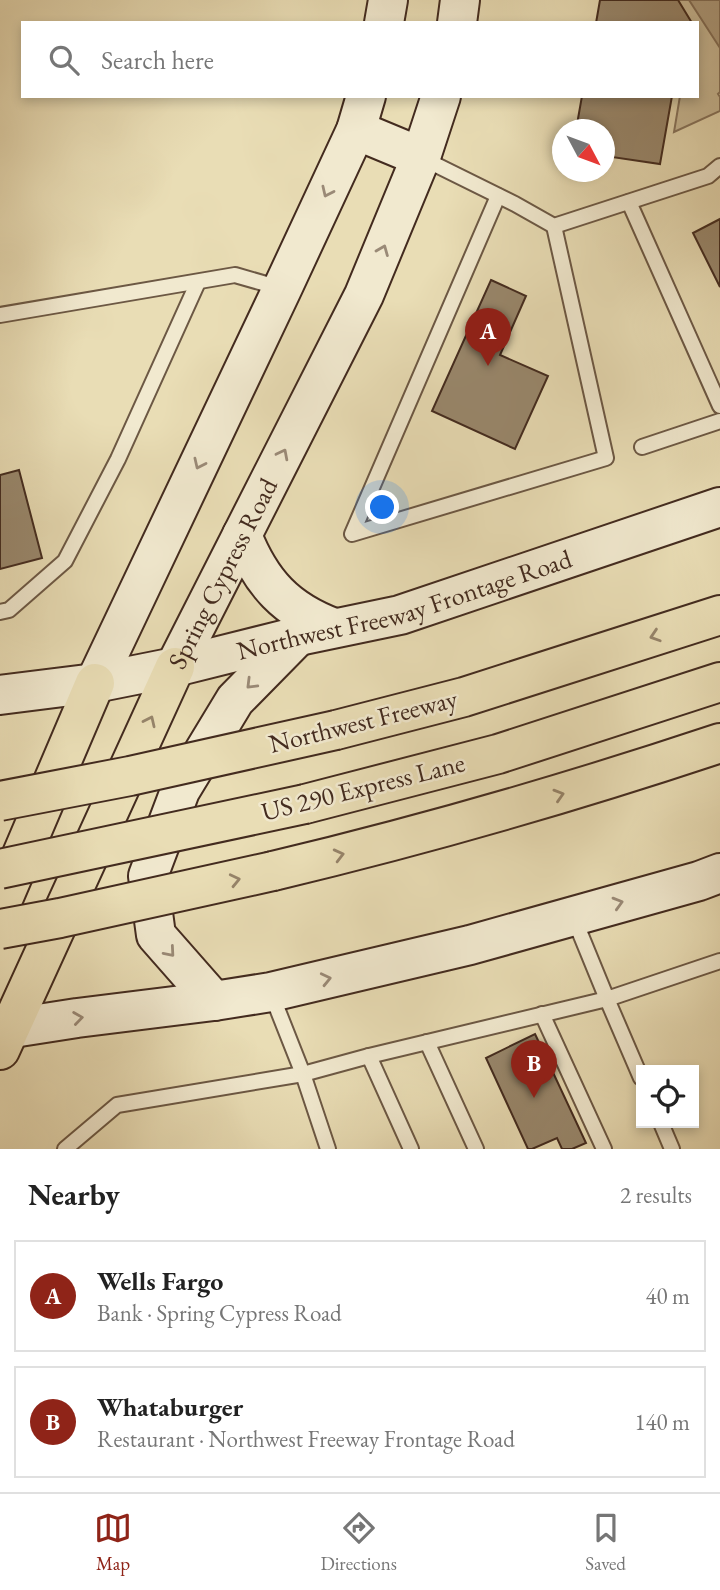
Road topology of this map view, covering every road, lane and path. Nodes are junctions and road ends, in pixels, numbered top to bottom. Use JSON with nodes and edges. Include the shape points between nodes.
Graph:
{"nodes":[{"id":1,"x":388,"y":0,"type":"edge"},
{"id":2,"x":460,"y":0,"type":"edge"},
{"id":3,"x":384,"y":21,"type":"edge"},
{"id":4,"x":457,"y":21,"type":"edge"},
{"id":5,"x":440,"y":98,"type":"edge"},
{"id":6,"x":361,"y":113,"type":"edge"},
{"id":7,"x":421,"y":157,"type":"junction"},
{"id":8,"x":720,"y":166,"type":"edge"},
{"id":9,"x":498,"y":196,"type":"junction"},
{"id":10,"x":629,"y":202,"type":"junction"},
{"id":11,"x":554,"y":226,"type":"junction"},
{"id":12,"x":198,"y":282,"type":"junction"},
{"id":13,"x":282,"y":289,"type":"junction"},
{"id":14,"x":0,"y":315,"type":"edge"},
{"id":15,"x":720,"y":405,"type":"edge"},
{"id":16,"x":720,"y":421,"type":"edge"},
{"id":17,"x":642,"y":447,"type":"dead end"},
{"id":18,"x":720,"y":507,"type":"edge"},
{"id":19,"x":242,"y":535,"type":"junction"},
{"id":20,"x":0,"y":612,"type":"edge"},
{"id":21,"x":720,"y":615,"type":"edge"},
{"id":22,"x":316,"y":632,"type":"junction"},
{"id":23,"x":175,"y":667,"type":"junction"},
{"id":24,"x":95,"y":682,"type":"junction"},
{"id":25,"x":720,"y":682,"type":"edge"},
{"id":26,"x":0,"y":695,"type":"edge"},
{"id":27,"x":720,"y":743,"type":"edge"},
{"id":28,"x":0,"y":801,"type":"edge"},
{"id":29,"x":0,"y":869,"type":"edge"},
{"id":30,"x":720,"y":873,"type":"edge"},
{"id":31,"x":0,"y":906,"type":"edge"},
{"id":32,"x":573,"y":916,"type":"junction"},
{"id":33,"x":0,"y":929,"type":"edge"},
{"id":34,"x":720,"y":961,"type":"edge"},
{"id":35,"x":271,"y":992,"type":"junction"},
{"id":36,"x":607,"y":999,"type":"junction"},
{"id":37,"x":214,"y":1001,"type":"junction"},
{"id":38,"x":542,"y":1014,"type":"junction"},
{"id":39,"x":3,"y":1036,"type":"edge"},
{"id":40,"x":426,"y":1042,"type":"junction"},
{"id":41,"x":369,"y":1056,"type":"junction"},
{"id":42,"x":636,"y":1066,"type":"edge"},
{"id":43,"x":303,"y":1074,"type":"junction"},
{"id":44,"x":663,"y":1128,"type":"edge"},
{"id":45,"x":65,"y":1149,"type":"edge"},
{"id":46,"x":328,"y":1149,"type":"edge"},
{"id":47,"x":411,"y":1149,"type":"edge"},
{"id":48,"x":476,"y":1149,"type":"edge"},
{"id":49,"x":604,"y":1149,"type":"edge"},
{"id":50,"x":673,"y":1149,"type":"edge"}],
"edges":[{"from":1,"to":3,"type":"main road"},
{"from":2,"to":4,"type":"main road"},
{"from":5,"to":7,"type":"main road","name":"Spring Cypress Road"},
{"from":6,"to":7,"type":"main road"},
{"from":6,"to":13,"type":"main road","one_way":true},
{"from":7,"to":9,"type":"lane"},
{"from":19,"to":7,"type":"main road","name":"Spring Cypress Road","one_way":true,"via":[[365,295]]},
{"from":8,"to":10,"type":"lane","via":[[708,176]]},
{"from":9,"to":11,"type":"lane"},
{"from":9,"to":11,"type":"lane","via":[[352,534],[606,457]]},
{"from":10,"to":11,"type":"lane"},
{"from":10,"to":15,"type":"lane"},
{"from":12,"to":13,"type":"lane","via":[[235,275]]},
{"from":12,"to":14,"type":"lane"},
{"from":12,"to":20,"type":"lane","via":[[118,459],[65,561],[9,610]]},
{"from":13,"to":24,"type":"main road","one_way":true},
{"from":16,"to":17,"type":"lane"},
{"from":18,"to":22,"type":"main road","name":"Northwest Freeway Frontage Road","via":[[400,615]]},
{"from":19,"to":22,"type":"main road","via":[[258,570],[284,600],[316,621]]},
{"from":19,"to":23,"type":"main road","name":"Spring Cypress Road"},
{"from":21,"to":28,"type":"main road","name":"Northwest Freeway","one_way":true,"bridge":true,"via":[[464,697],[336,730]]},
{"from":22,"to":23,"type":"main road","name":"Northwest Freeway Frontage Road"},
{"from":22,"to":37,"type":"main road","one_way":true,"via":[[235,700],[180,791],[148,876],[156,935]]},
{"from":23,"to":24,"type":"main road","name":"Northwest Freeway Frontage Road"},
{"from":39,"to":23,"type":"main road","name":"Spring Cypress Road","one_way":true},
{"from":24,"to":26,"type":"main road","name":"Northwest Freeway Frontage Road"},
{"from":24,"to":31,"type":"main road"},
{"from":25,"to":29,"type":"main road","name":"US 290 Express Lane","bridge":true,"via":[[498,754],[305,804]]},
{"from":33,"to":27,"type":"main road","one_way":true,"bridge":true,"via":[[384,844]]},
{"from":32,"to":30,"type":"main road","one_way":true},
{"from":35,"to":32,"type":"main road","one_way":true},
{"from":32,"to":36,"type":"lane"},
{"from":34,"to":36,"type":"lane"},
{"from":35,"to":37,"type":"main road"},
{"from":35,"to":43,"type":"lane"},
{"from":36,"to":38,"type":"lane"},
{"from":36,"to":42,"type":"lane"},
{"from":39,"to":37,"type":"main road","one_way":true},
{"from":38,"to":40,"type":"lane"},
{"from":38,"to":49,"type":"lane"},
{"from":40,"to":41,"type":"lane"},
{"from":40,"to":48,"type":"lane"},
{"from":41,"to":43,"type":"lane"},
{"from":41,"to":47,"type":"lane"},
{"from":43,"to":45,"type":"lane","via":[[117,1105]]},
{"from":43,"to":46,"type":"lane"},
{"from":44,"to":50,"type":"lane"}]}
